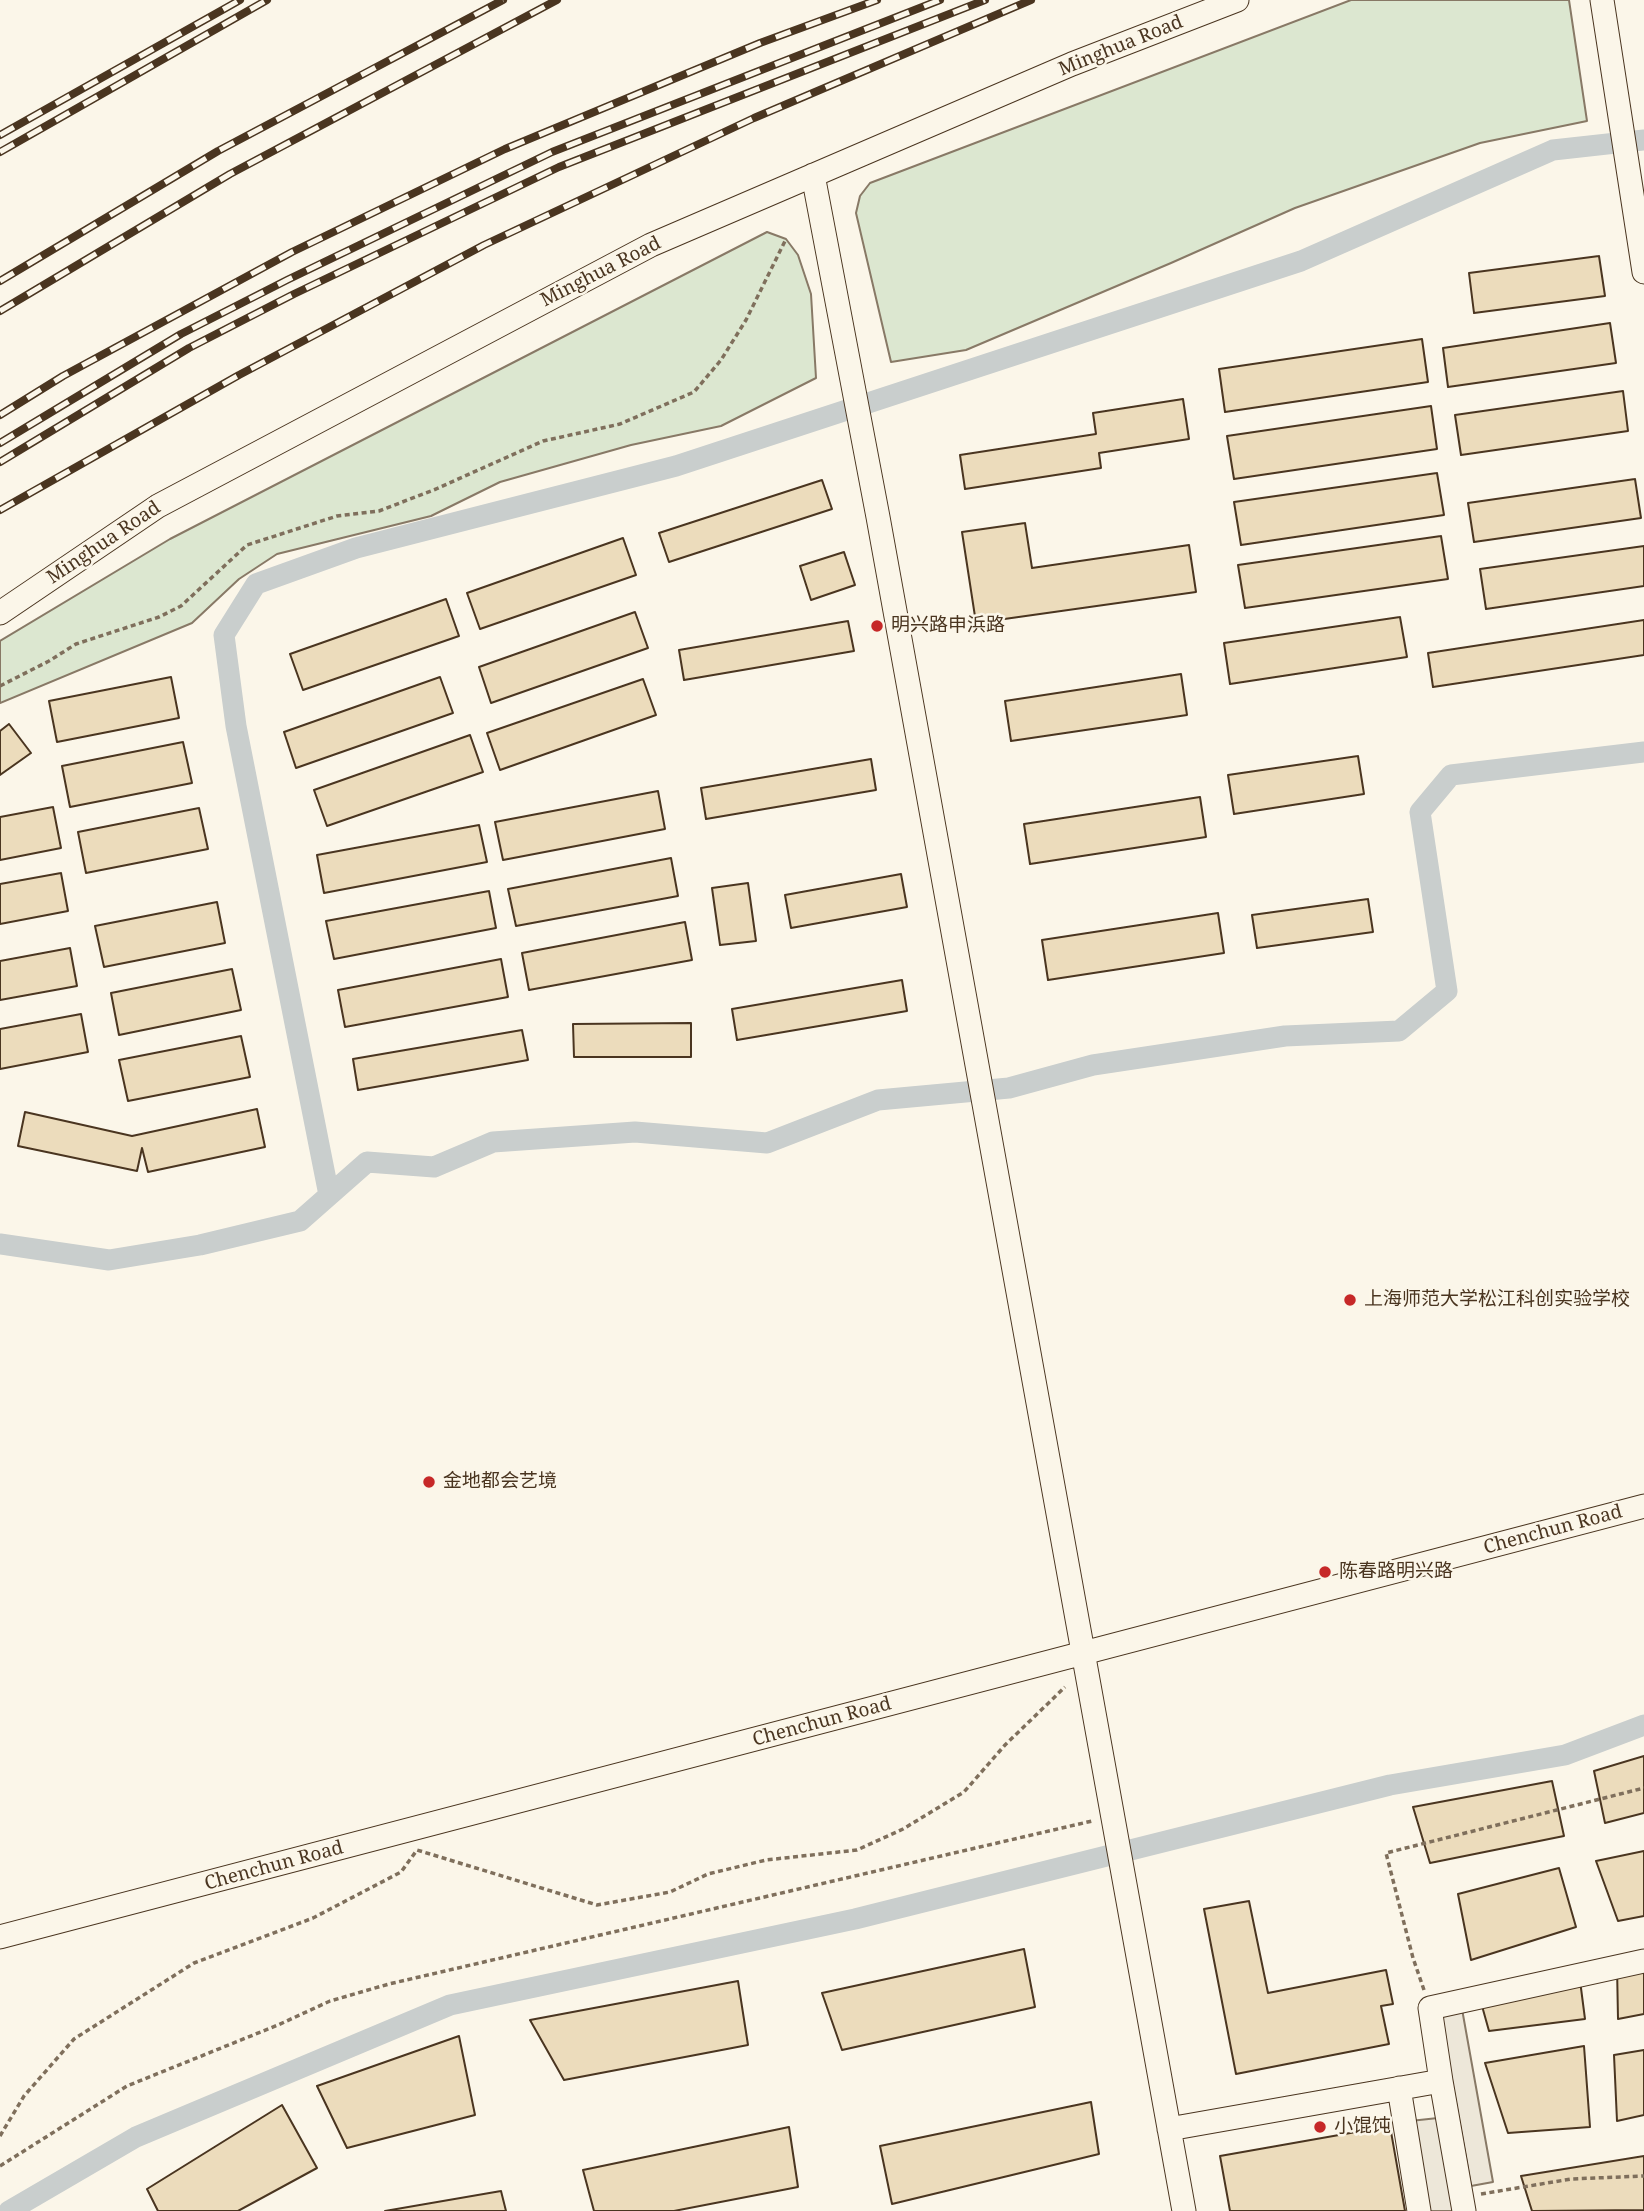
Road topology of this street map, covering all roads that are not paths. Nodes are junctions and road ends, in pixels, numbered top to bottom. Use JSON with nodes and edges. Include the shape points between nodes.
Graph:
{"nodes":[{"id":1,"x":1237,"y":0,"type":"edge"},
{"id":2,"x":1602,"y":0,"type":"edge"},
{"id":3,"x":813,"y":175,"type":"junction"},
{"id":4,"x":1644,"y":272,"type":"edge"},
{"id":5,"x":0,"y":613,"type":"edge"},
{"id":6,"x":1644,"y":1506,"type":"edge"},
{"id":7,"x":1082,"y":1653,"type":"junction"},
{"id":8,"x":0,"y":1937,"type":"edge"},
{"id":9,"x":1644,"y":1961,"type":"edge"},
{"id":10,"x":1441,"y":2081,"type":"junction"},
{"id":11,"x":1399,"y":2088,"type":"junction"},
{"id":12,"x":1169,"y":2129,"type":"junction"},
{"id":13,"x":1463,"y":2204,"type":"edge"},
{"id":14,"x":1184,"y":2211,"type":"edge"},
{"id":15,"x":1419,"y":2211,"type":"edge"}],
"edges":[{"from":1,"to":3,"type":"street","name":"Minghua Road","via":[[1072,64]]},
{"from":2,"to":4,"type":"street"},
{"from":3,"to":5,"type":"street","name":"Minghua Road","via":[[651,245],[170,499]]},
{"from":3,"to":7,"type":"street"},
{"from":6,"to":7,"type":"street","name":"Chenchun Road"},
{"from":7,"to":8,"type":"street","name":"Chenchun Road"},
{"from":7,"to":12,"type":"street"},
{"from":9,"to":10,"type":"street","via":[[1430,2008]]},
{"from":10,"to":11,"type":"street"},
{"from":10,"to":13,"type":"street"},
{"from":11,"to":12,"type":"street"},
{"from":11,"to":15,"type":"street"},
{"from":12,"to":14,"type":"street"}]}
